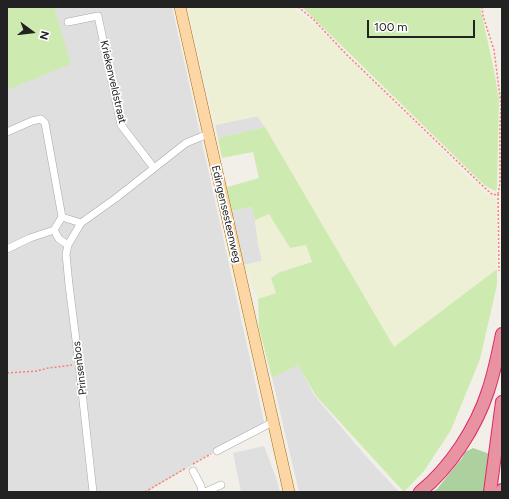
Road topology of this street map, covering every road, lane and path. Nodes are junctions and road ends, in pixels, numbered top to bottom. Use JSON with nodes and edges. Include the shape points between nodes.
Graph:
{"nodes":[{"id":1,"x":180,"y":7,"type":"edge"},
{"id":2,"x":298,"y":7,"type":"edge"},
{"id":3,"x":482,"y":7,"type":"edge"},
{"id":4,"x":68,"y":22,"type":"dead end"},
{"id":5,"x":7,"y":132,"type":"edge"},
{"id":6,"x":208,"y":134,"type":"junction"},
{"id":7,"x":154,"y":168,"type":"junction"},
{"id":8,"x":498,"y":194,"type":"junction"},
{"id":9,"x":62,"y":217,"type":"junction"},
{"id":10,"x":81,"y":223,"type":"junction"},
{"id":11,"x":54,"y":230,"type":"junction"},
{"id":12,"x":68,"y":245,"type":"junction"},
{"id":13,"x":7,"y":249,"type":"edge"},
{"id":14,"x":499,"y":270,"type":"dead end"},
{"id":15,"x":502,"y":334,"type":"edge"},
{"id":16,"x":80,"y":364,"type":"junction"},
{"id":17,"x":7,"y":373,"type":"edge"},
{"id":18,"x":502,"y":402,"type":"edge"},
{"id":19,"x":273,"y":422,"type":"junction"},
{"id":20,"x":217,"y":451,"type":"joint"},
{"id":21,"x":193,"y":472,"type":"dead end"},
{"id":22,"x":221,"y":485,"type":"dead end"},
{"id":23,"x":93,"y":492,"type":"edge"},
{"id":24,"x":145,"y":492,"type":"edge"},
{"id":25,"x":203,"y":492,"type":"edge"},
{"id":26,"x":289,"y":492,"type":"edge"},
{"id":27,"x":420,"y":492,"type":"edge"},
{"id":28,"x":490,"y":492,"type":"edge"}],
"edges":[{"from":1,"to":6,"type":"main road","name":"Edingensesteenweg"},
{"from":2,"to":8,"type":"path","via":[[487,190],[493,195]]},
{"from":3,"to":8,"type":"path","via":[[494,50],[501,104]]},
{"from":4,"to":7,"type":"street","name":"Kriekenveldstraat","via":[[98,16],[121,125]]},
{"from":5,"to":9,"type":"street","via":[[32,121],[41,119],[45,123]]},
{"from":6,"to":7,"type":"street","name":"Prinsenbos","via":[[186,143]]},
{"from":6,"to":19,"type":"main road","name":"Edingensesteenweg"},
{"from":7,"to":10,"type":"street","name":"Prinsenbos"},
{"from":8,"to":14,"type":"path"},
{"from":9,"to":10,"type":"street"},
{"from":9,"to":11,"type":"street"},
{"from":10,"to":12,"type":"street","name":"Prinsenbos"},
{"from":11,"to":12,"type":"street","via":[[60,240]]},
{"from":11,"to":13,"type":"street"},
{"from":12,"to":16,"type":"street","name":"Prinsenbos","via":[[66,254],[69,285]]},
{"from":15,"to":27,"type":"highway","via":[[488,392],[478,416],[456,453]]},
{"from":16,"to":17,"type":"path"},
{"from":16,"to":23,"type":"street","name":"Prinsenbos"},
{"from":18,"to":28,"type":"highway"},
{"from":19,"to":20,"type":"street"},
{"from":19,"to":26,"type":"main road","name":"Edingensesteenweg"},
{"from":20,"to":24,"type":"path"},
{"from":21,"to":25,"type":"street"},
{"from":22,"to":25,"type":"street"}]}
